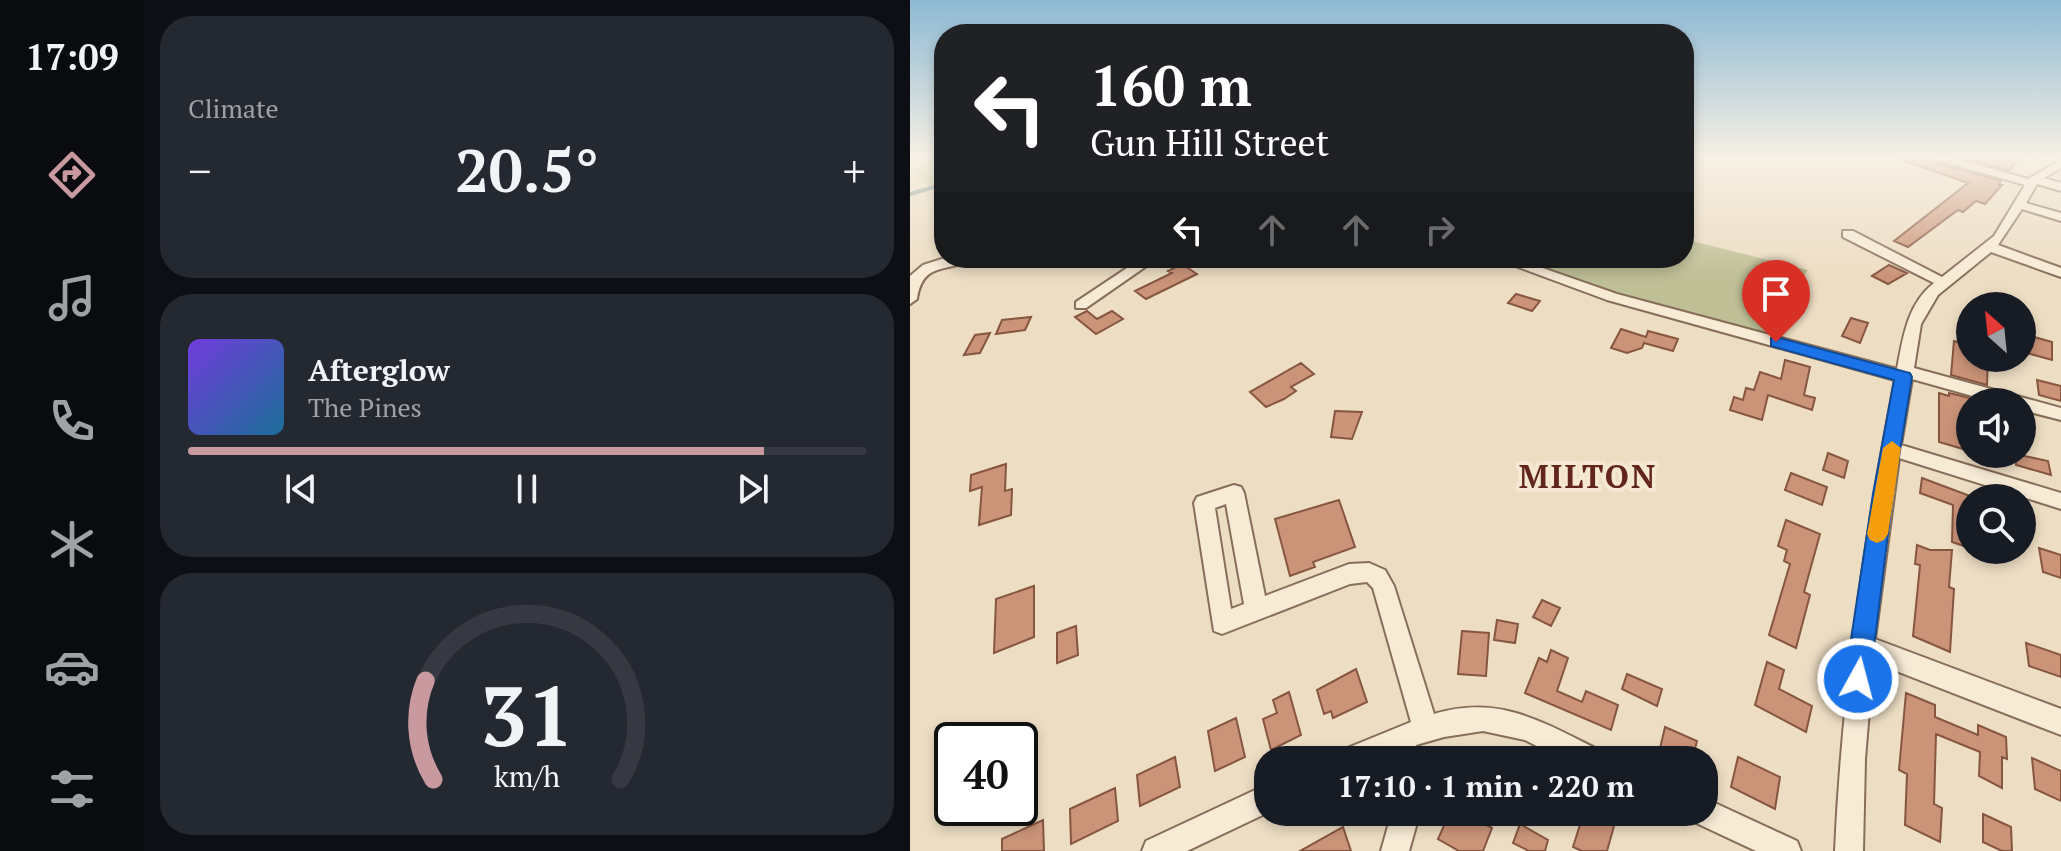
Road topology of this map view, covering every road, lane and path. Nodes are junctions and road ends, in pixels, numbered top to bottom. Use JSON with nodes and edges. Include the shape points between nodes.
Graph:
{"nodes":[{"id":1,"x":2025,"y":197,"type":"edge"},
{"id":2,"x":2021,"y":205,"type":"junction"},
{"id":3,"x":2061,"y":217,"type":"edge"},
{"id":4,"x":1848,"y":234,"type":"dead end"},
{"id":5,"x":1991,"y":247,"type":"junction"},
{"id":6,"x":934,"y":265,"type":"edge"},
{"id":7,"x":1136,"y":268,"type":"edge"},
{"id":8,"x":1530,"y":268,"type":"edge"},
{"id":9,"x":2061,"y":273,"type":"edge"},
{"id":10,"x":1944,"y":283,"type":"junction"},
{"id":11,"x":910,"y":299,"type":"edge"},
{"id":12,"x":1081,"y":305,"type":"dead end"},
{"id":13,"x":1904,"y":374,"type":"junction"},
{"id":14,"x":1960,"y":388,"type":"edge"},
{"id":15,"x":2036,"y":408,"type":"edge"},
{"id":16,"x":2061,"y":414,"type":"edge"},
{"id":17,"x":1892,"y":449,"type":"junction"},
{"id":18,"x":2061,"y":501,"type":"edge"},
{"id":19,"x":1257,"y":611,"type":"junction"},
{"id":20,"x":1862,"y":646,"type":"junction"},
{"id":21,"x":2061,"y":722,"type":"edge"},
{"id":22,"x":1411,"y":743,"type":"edge"},
{"id":23,"x":1562,"y":746,"type":"edge"},
{"id":24,"x":1254,"y":805,"type":"edge"},
{"id":25,"x":1718,"y":819,"type":"edge"},
{"id":26,"x":1402,"y":826,"type":"edge"},
{"id":27,"x":1156,"y":851,"type":"edge"},
{"id":28,"x":1395,"y":851,"type":"edge"},
{"id":29,"x":1787,"y":851,"type":"edge"},
{"id":30,"x":1849,"y":851,"type":"edge"}],
"edges":[{"from":1,"to":2,"type":"street"},
{"from":2,"to":3,"type":"street"},
{"from":2,"to":5,"type":"street"},
{"from":4,"to":10,"type":"street"},
{"from":5,"to":9,"type":"street"},
{"from":5,"to":10,"type":"street"},
{"from":6,"to":11,"type":"street","via":[[912,282]]},
{"from":7,"to":12,"type":"street"},
{"from":8,"to":13,"type":"street","via":[[1626,301]]},
{"from":10,"to":13,"type":"street","via":[[1915,316]]},
{"from":13,"to":14,"type":"street"},
{"from":13,"to":17,"type":"street"},
{"from":15,"to":16,"type":"street"},
{"from":17,"to":18,"type":"street"},
{"from":17,"to":20,"type":"street"},
{"from":19,"to":19,"type":"street","via":[[1234,493],[1204,503],[1222,623]]},
{"from":19,"to":22,"type":"street","via":[[1349,574],[1376,576],[1383,586]]},
{"from":20,"to":21,"type":"street"},
{"from":20,"to":30,"type":"street"},
{"from":22,"to":23,"type":"street","via":[[1471,719],[1501,720]]},
{"from":24,"to":27,"type":"street"},
{"from":25,"to":29,"type":"street"},
{"from":26,"to":28,"type":"street"}]}
